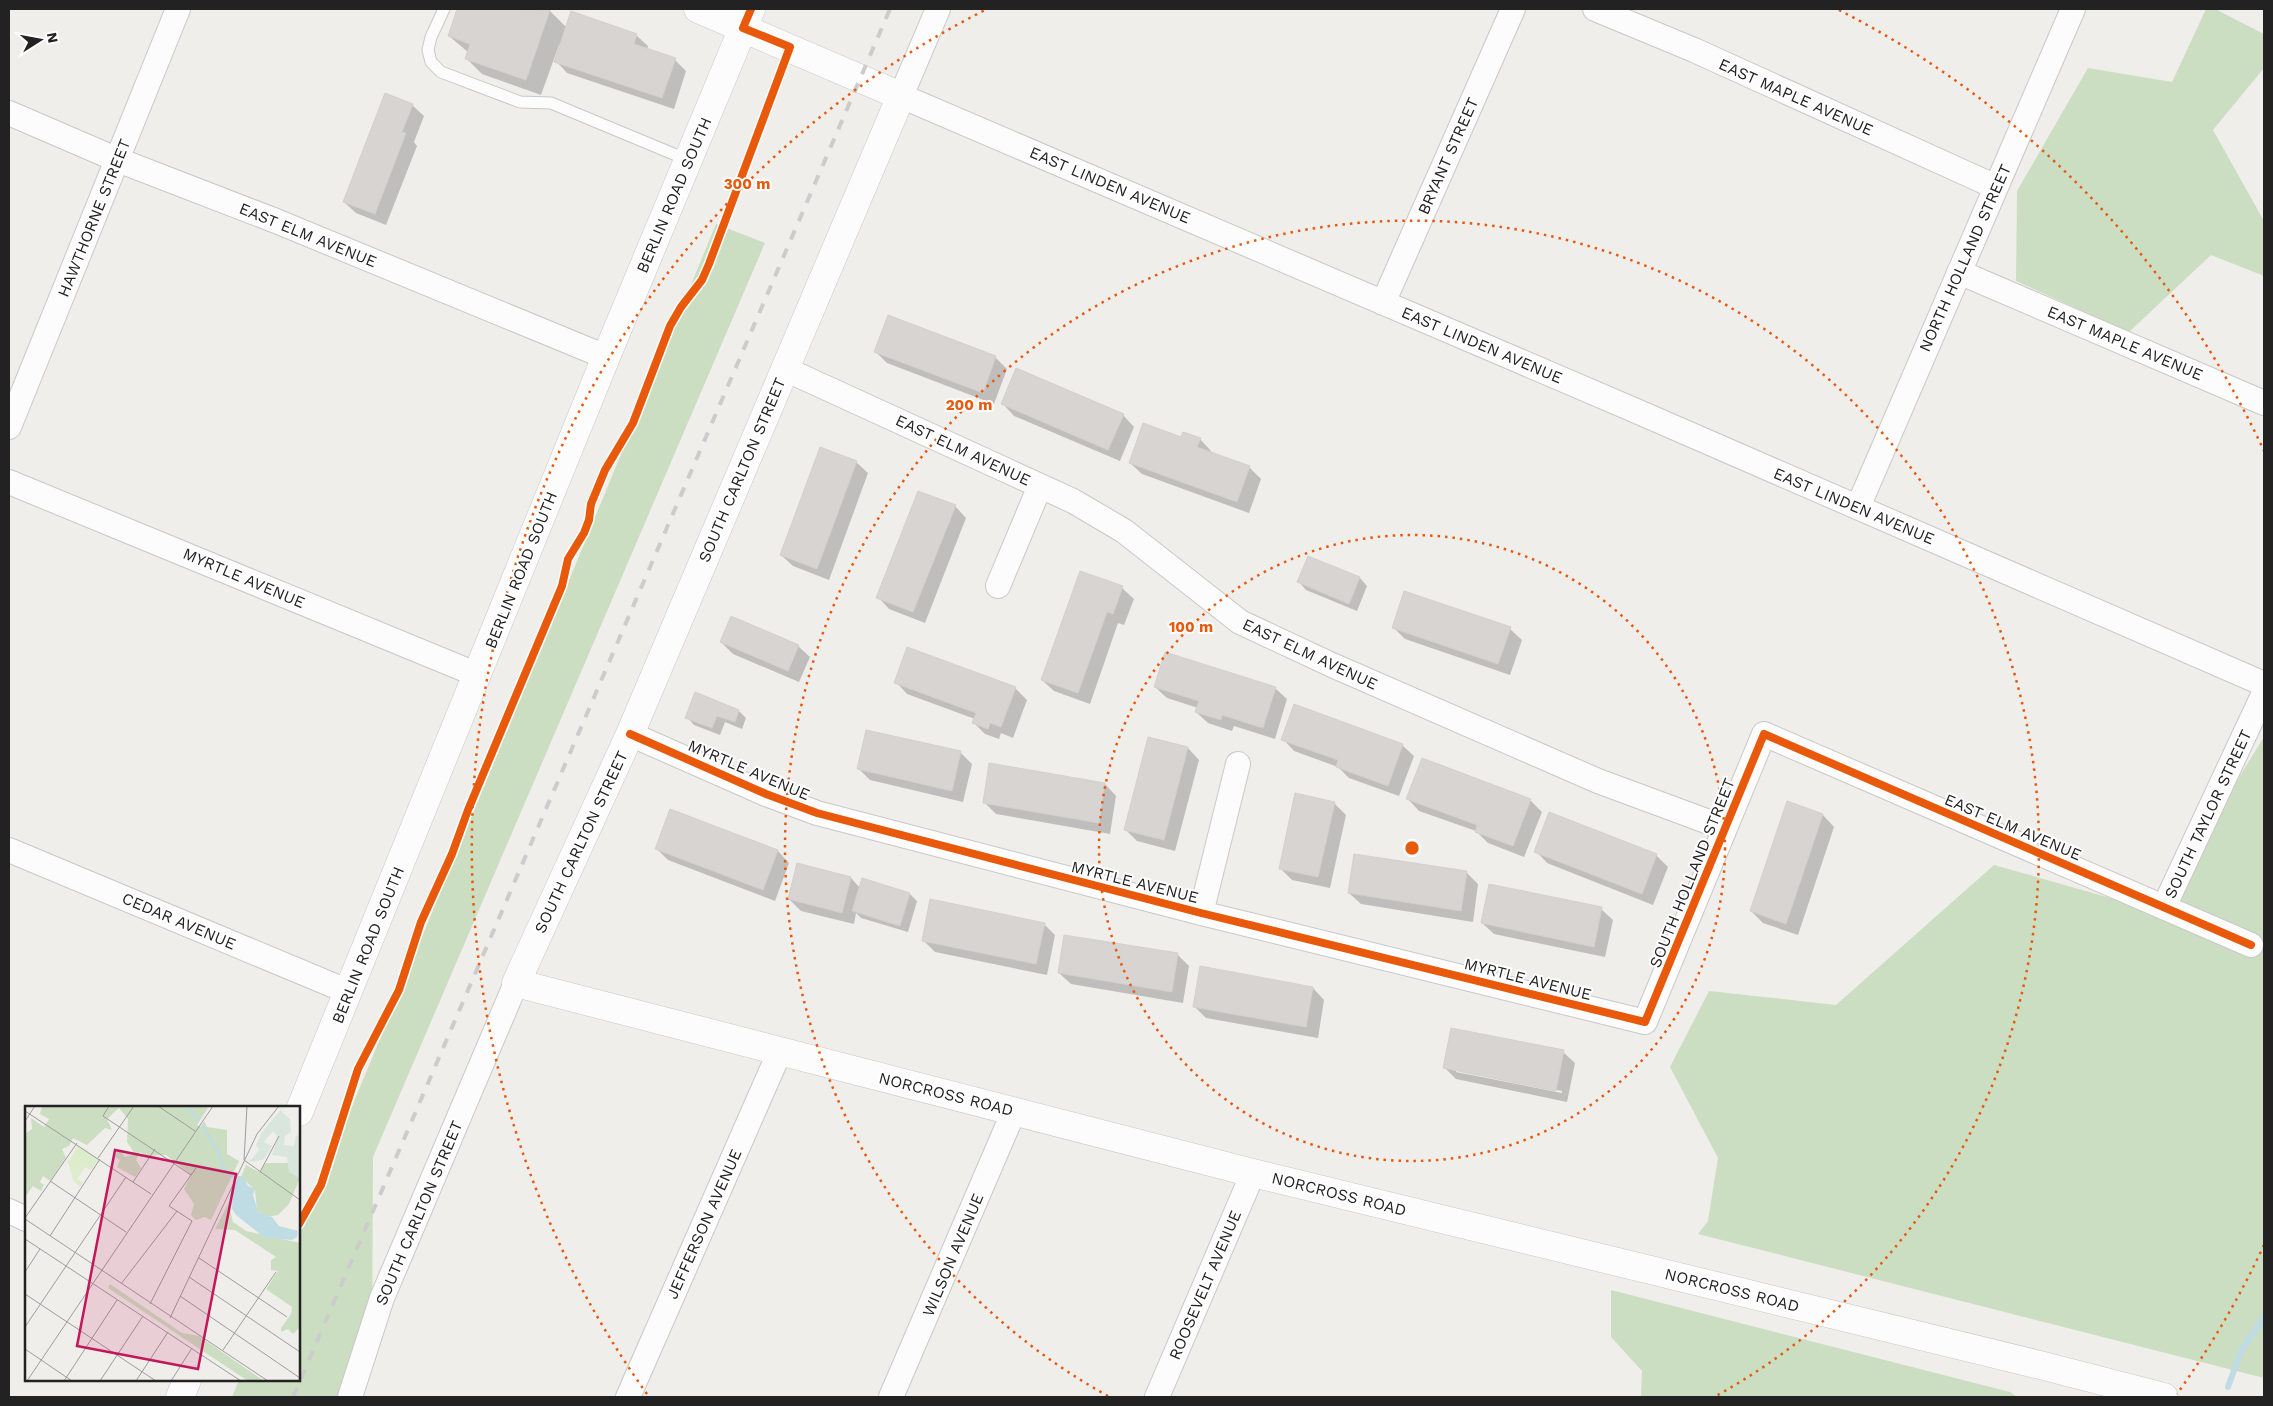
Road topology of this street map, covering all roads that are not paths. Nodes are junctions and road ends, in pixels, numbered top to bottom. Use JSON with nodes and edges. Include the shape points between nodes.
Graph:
{"nodes":[{"id":1,"x":178,"y":9,"type":"edge"},
{"id":2,"x":444,"y":9,"type":"edge"},
{"id":3,"x":698,"y":9,"type":"edge"},
{"id":4,"x":938,"y":9,"type":"edge"},
{"id":5,"x":1513,"y":9,"type":"edge"},
{"id":6,"x":1595,"y":9,"type":"edge"},
{"id":7,"x":2073,"y":9,"type":"edge"},
{"id":8,"x":747,"y":18,"type":"edge"},
{"id":9,"x":901,"y":96,"type":"junction"},
{"id":10,"x":9,"y":113,"type":"edge"},
{"id":11,"x":118,"y":160,"type":"junction"},
{"id":12,"x":688,"y":160,"type":"junction"},
{"id":13,"x":1996,"y":187,"type":"junction"},
{"id":14,"x":1959,"y":272,"type":"junction"},
{"id":15,"x":1383,"y":303,"type":"junction"},
{"id":16,"x":606,"y":357,"type":"junction"},
{"id":17,"x":785,"y":369,"type":"junction"},
{"id":18,"x":2264,"y":402,"type":"edge"},
{"id":19,"x":9,"y":427,"type":"edge"},
{"id":20,"x":9,"y":482,"type":"edge"},
{"id":21,"x":1040,"y":486,"type":"junction"},
{"id":22,"x":1858,"y":507,"type":"junction"},
{"id":23,"x":998,"y":586,"type":"dead end"},
{"id":24,"x":478,"y":675,"type":"junction"},
{"id":25,"x":2264,"y":684,"type":"edge"},
{"id":26,"x":2264,"y":693,"type":"edge"},
{"id":27,"x":630,"y":734,"type":"junction"},
{"id":28,"x":1764,"y":734,"type":"joint"},
{"id":29,"x":1238,"y":764,"type":"dead end"},
{"id":30,"x":1725,"y":828,"type":"junction"},
{"id":31,"x":9,"y":850,"type":"edge"},
{"id":32,"x":2164,"y":907,"type":"junction"},
{"id":33,"x":1201,"y":913,"type":"junction"},
{"id":34,"x":2251,"y":945,"type":"dead end"},
{"id":35,"x":516,"y":984,"type":"junction"},
{"id":36,"x":349,"y":992,"type":"junction"},
{"id":37,"x":1645,"y":1022,"type":"joint"},
{"id":38,"x":780,"y":1051,"type":"junction"},
{"id":39,"x":300,"y":1110,"type":"edge"},
{"id":40,"x":1014,"y":1111,"type":"junction"},
{"id":41,"x":1253,"y":1172,"type":"junction"},
{"id":42,"x":9,"y":1212,"type":"edge"},
{"id":43,"x":25,"y":1219,"type":"edge"},
{"id":44,"x":187,"y":1381,"type":"edge"},
{"id":45,"x":180,"y":1397,"type":"edge"},
{"id":46,"x":350,"y":1397,"type":"edge"},
{"id":47,"x":628,"y":1397,"type":"edge"},
{"id":48,"x":891,"y":1397,"type":"edge"},
{"id":49,"x":1157,"y":1397,"type":"edge"},
{"id":50,"x":2164,"y":1397,"type":"edge"}],
"edges":[{"from":1,"to":11,"type":"street","name":"HAWTHORNE STREET"},
{"from":2,"to":12,"type":"lane","via":[[428,50],[431,62],[441,72],[520,102],[551,103]]},
{"from":3,"to":8,"type":"street","name":"EAST LINDEN AVENUE"},
{"from":4,"to":9,"type":"street"},
{"from":5,"to":15,"type":"street","name":"BRYANT STREET"},
{"from":6,"to":13,"type":"street","name":"EAST MAPLE AVENUE","via":[[1694,50]]},
{"from":7,"to":13,"type":"street","name":"NORTH HOLLAND STREET"},
{"from":8,"to":9,"type":"street","name":"EAST LINDEN AVENUE"},
{"from":8,"to":12,"type":"street","name":"BERLIN ROAD SOUTH"},
{"from":9,"to":15,"type":"street","name":"EAST LINDEN AVENUE"},
{"from":9,"to":17,"type":"street","name":"SOUTH CARLTON STREET"},
{"from":10,"to":11,"type":"street","name":"EAST ELM AVENUE"},
{"from":11,"to":16,"type":"street","name":"EAST ELM AVENUE","via":[[276,221]]},
{"from":11,"to":19,"type":"street","name":"HAWTHORNE STREET"},
{"from":12,"to":16,"type":"street","name":"BERLIN ROAD SOUTH"},
{"from":13,"to":14,"type":"street","name":"NORTH HOLLAND STREET"},
{"from":14,"to":18,"type":"street","name":"EAST MAPLE AVENUE"},
{"from":14,"to":22,"type":"street","name":"NORTH HOLLAND STREET"},
{"from":15,"to":22,"type":"street","name":"EAST LINDEN AVENUE"},
{"from":16,"to":24,"type":"street","name":"BERLIN ROAD SOUTH"},
{"from":17,"to":21,"type":"street","name":"EAST ELM AVENUE"},
{"from":17,"to":27,"type":"street","name":"SOUTH CARLTON STREET"},
{"from":20,"to":24,"type":"street","name":"MYRTLE AVENUE"},
{"from":21,"to":23,"type":"street"},
{"from":21,"to":30,"type":"street","name":"EAST ELM AVENUE","via":[[1124,531],[1240,622],[1332,666],[1598,781]]},
{"from":22,"to":25,"type":"street","name":"EAST LINDEN AVENUE"},
{"from":24,"to":36,"type":"street","name":"BERLIN ROAD SOUTH"},
{"from":26,"to":32,"type":"street","name":"SOUTH TAYLOR STREET"},
{"from":27,"to":33,"type":"street","name":"MYRTLE AVENUE","via":[[817,813]]},
{"from":27,"to":35,"type":"street","name":"SOUTH CARLTON STREET"},
{"from":28,"to":30,"type":"street","name":"SOUTH HOLLAND STREET"},
{"from":28,"to":32,"type":"street","name":"EAST ELM AVENUE"},
{"from":29,"to":33,"type":"street"},
{"from":30,"to":37,"type":"street","name":"SOUTH HOLLAND STREET"},
{"from":31,"to":36,"type":"street","name":"CEDAR AVENUE"},
{"from":32,"to":34,"type":"street","name":"EAST ELM AVENUE"},
{"from":33,"to":37,"type":"street","name":"MYRTLE AVENUE"},
{"from":35,"to":38,"type":"street","name":"NORCROSS ROAD"},
{"from":35,"to":46,"type":"street","name":"SOUTH CARLTON STREET","via":[[382,1298]]},
{"from":36,"to":39,"type":"street","name":"BERLIN ROAD SOUTH"},
{"from":38,"to":40,"type":"street","name":"NORCROSS ROAD"},
{"from":38,"to":47,"type":"street","name":"JEFFERSON AVENUE"},
{"from":40,"to":41,"type":"street","name":"NORCROSS ROAD"},
{"from":40,"to":48,"type":"street","name":"WILSON AVENUE"},
{"from":41,"to":49,"type":"street","name":"ROOSEVELT AVENUE"},
{"from":41,"to":50,"type":"street","name":"NORCROSS ROAD"},
{"from":42,"to":43,"type":"street"},
{"from":44,"to":45,"type":"street"}]}
